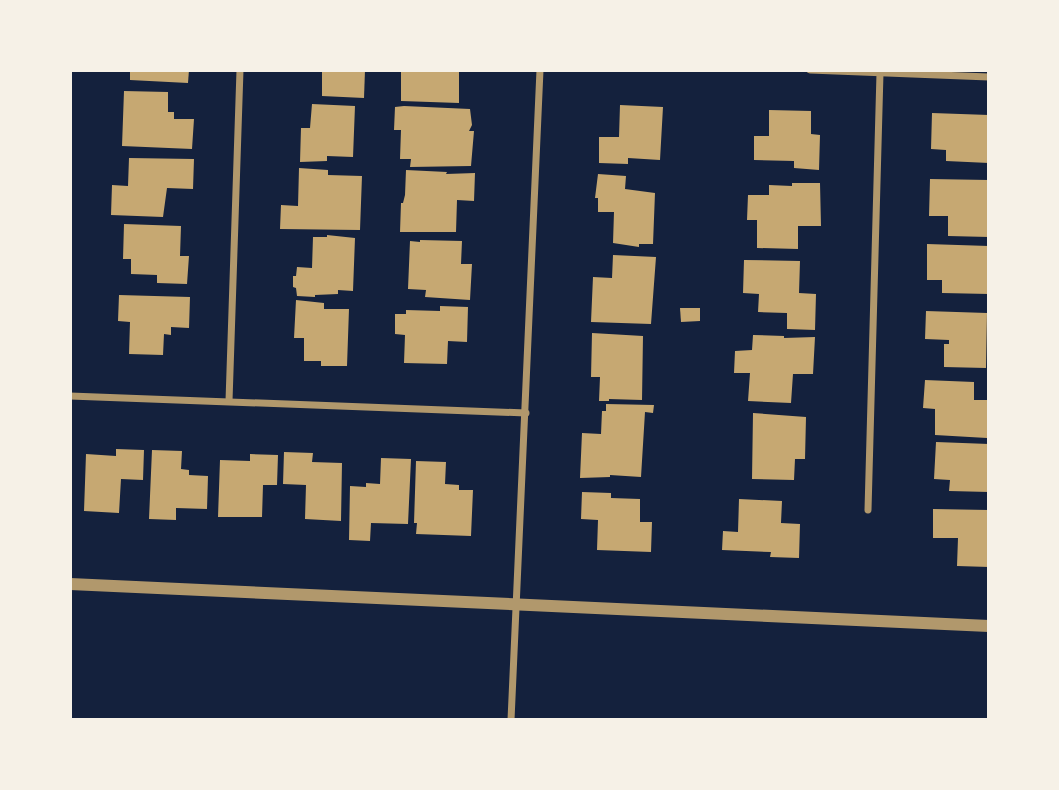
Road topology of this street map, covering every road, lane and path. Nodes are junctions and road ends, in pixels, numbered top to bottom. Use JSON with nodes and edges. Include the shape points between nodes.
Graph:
{"nodes":[{"id":1,"x":240,"y":70,"type":"edge"},
{"id":2,"x":540,"y":70,"type":"edge"},
{"id":3,"x":810,"y":70,"type":"edge"},
{"id":4,"x":880,"y":73,"type":"junction"},
{"id":5,"x":989,"y":77,"type":"edge"},
{"id":6,"x":70,"y":396,"type":"edge"},
{"id":7,"x":229,"y":401,"type":"junction"},
{"id":8,"x":526,"y":413,"type":"junction"},
{"id":9,"x":868,"y":510,"type":"dead end"},
{"id":10,"x":70,"y":584,"type":"edge"},
{"id":11,"x":516,"y":604,"type":"junction"},
{"id":12,"x":989,"y":626,"type":"edge"},
{"id":13,"x":511,"y":720,"type":"edge"}],
"edges":[{"from":1,"to":7,"type":"street"},
{"from":2,"to":8,"type":"street"},
{"from":3,"to":4,"type":"street"},
{"from":4,"to":5,"type":"street"},
{"from":4,"to":9,"type":"street"},
{"from":6,"to":7,"type":"street"},
{"from":7,"to":8,"type":"street"},
{"from":8,"to":11,"type":"street"},
{"from":10,"to":11,"type":"street"},
{"from":11,"to":12,"type":"street"},
{"from":11,"to":13,"type":"street"}]}
